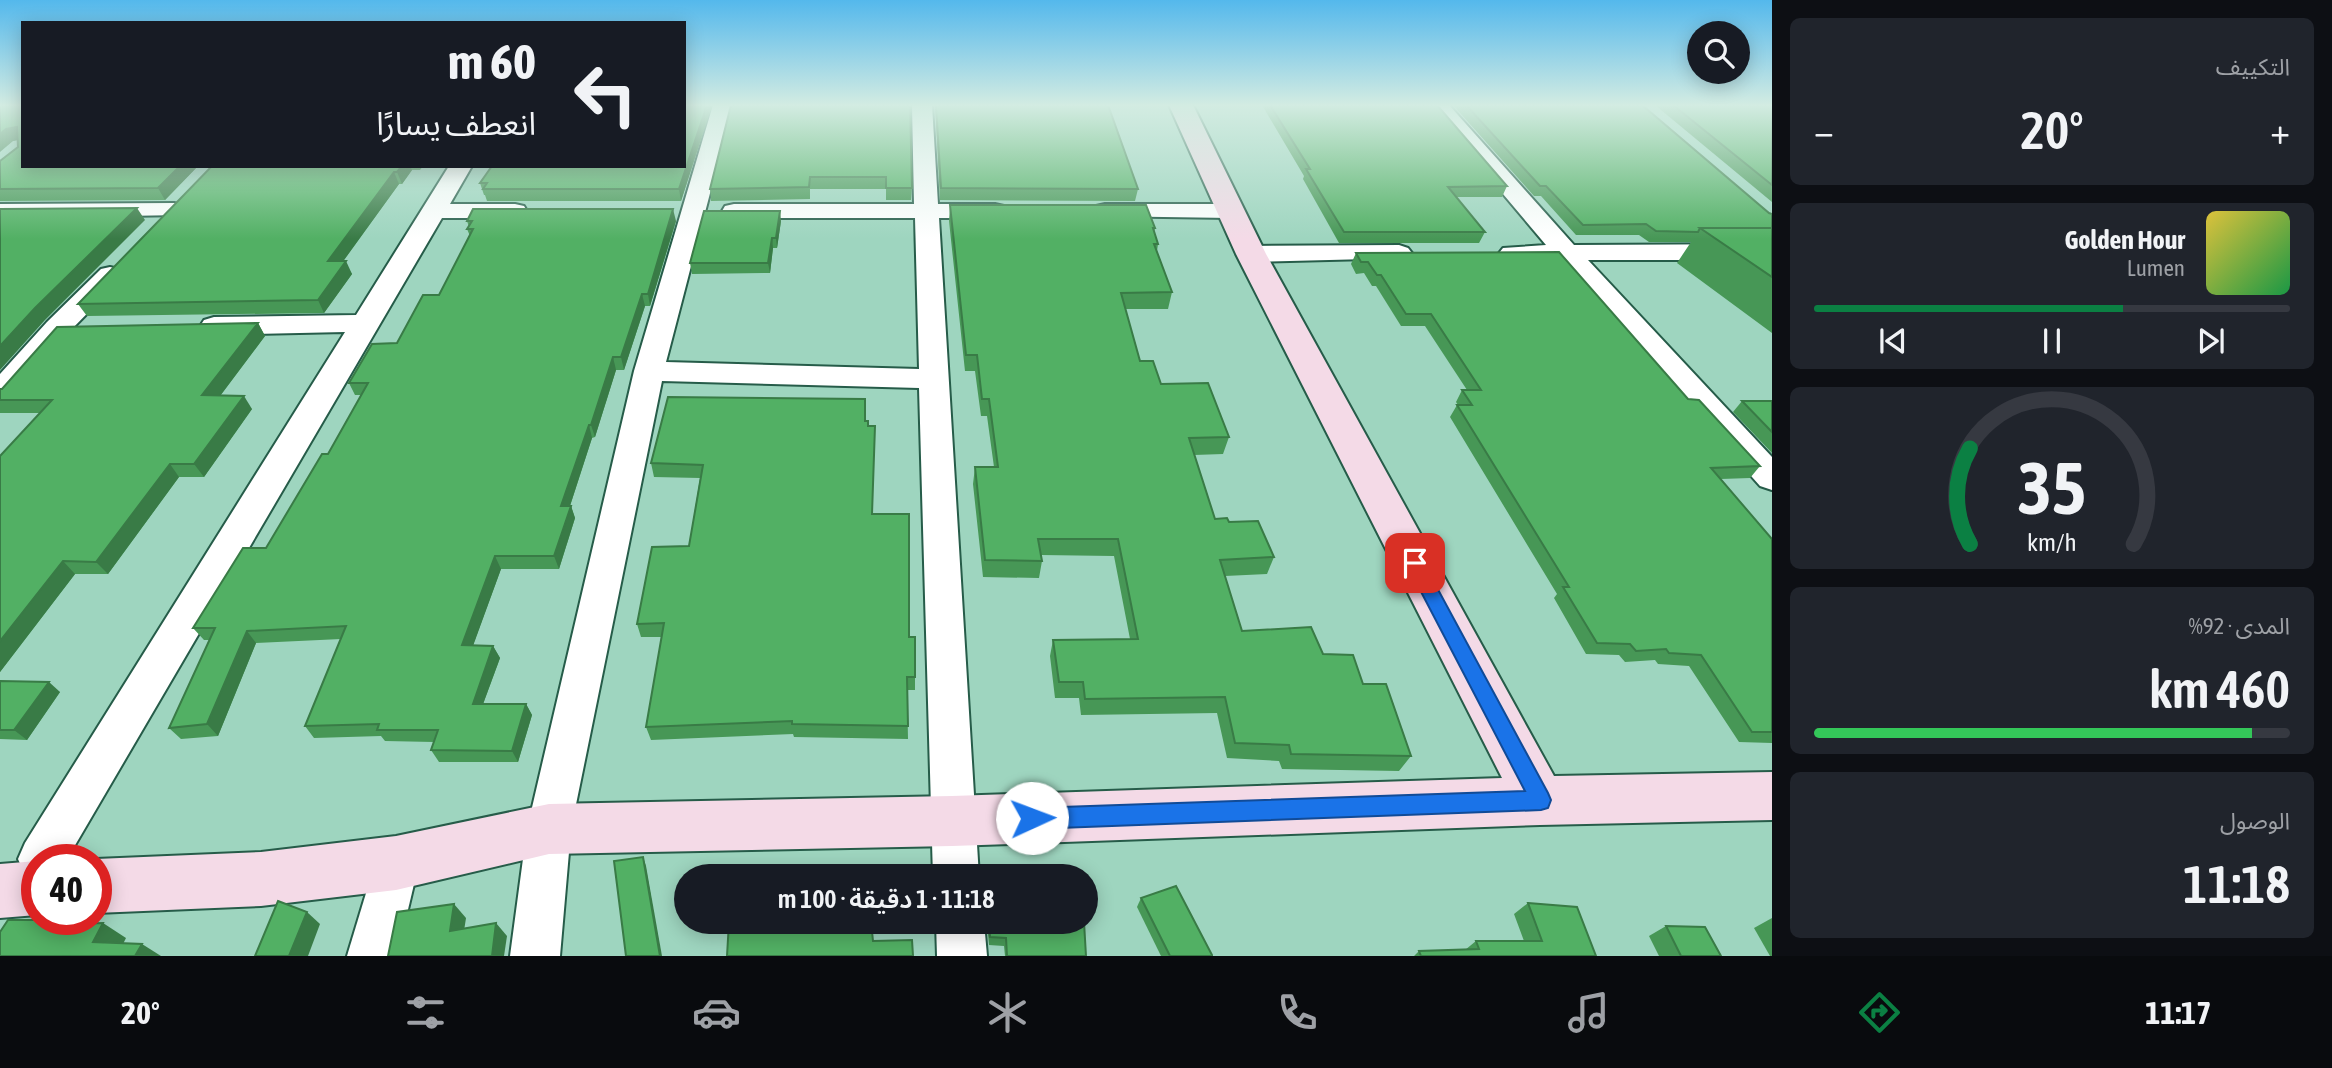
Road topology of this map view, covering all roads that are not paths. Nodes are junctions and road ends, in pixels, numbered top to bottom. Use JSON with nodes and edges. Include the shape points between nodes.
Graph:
{"nodes":[{"id":1,"x":704,"y":150,"type":"edge"},
{"id":2,"x":924,"y":150,"type":"edge"},
{"id":3,"x":1202,"y":150,"type":"edge"},
{"id":4,"x":1477,"y":150,"type":"edge"},
{"id":5,"x":460,"y":168,"type":"edge"},
{"id":6,"x":0,"y":211,"type":"edge"},
{"id":7,"x":434,"y":211,"type":"junction"},
{"id":8,"x":542,"y":211,"type":"edge"},
{"id":9,"x":678,"y":211,"type":"junction"},
{"id":10,"x":926,"y":211,"type":"junction"},
{"id":11,"x":1023,"y":211,"type":"edge"},
{"id":12,"x":1079,"y":211,"type":"edge"},
{"id":13,"x":1231,"y":211,"type":"junction"},
{"id":14,"x":145,"y":239,"type":"edge"},
{"id":15,"x":1566,"y":252,"type":"junction"},
{"id":16,"x":1772,"y":252,"type":"edge"},
{"id":17,"x":1429,"y":253,"type":"edge"},
{"id":18,"x":1484,"y":253,"type":"edge"},
{"id":19,"x":1251,"y":254,"type":"junction"},
{"id":20,"x":125,"y":259,"type":"edge"},
{"id":21,"x":365,"y":323,"type":"junction"},
{"id":22,"x":183,"y":326,"type":"edge"},
{"id":23,"x":57,"y":328,"type":"junction"},
{"id":24,"x":99,"y":328,"type":"edge"},
{"id":25,"x":649,"y":371,"type":"junction"},
{"id":26,"x":934,"y":379,"type":"junction"},
{"id":27,"x":0,"y":393,"type":"edge"},
{"id":28,"x":1772,"y":478,"type":"edge"},
{"id":29,"x":1772,"y":796,"type":"edge"},
{"id":30,"x":1541,"y":800,"type":"junction"},
{"id":31,"x":952,"y":821,"type":"junction"},
{"id":32,"x":549,"y":829,"type":"junction"},
{"id":33,"x":49,"y":844,"type":"edge"},
{"id":34,"x":396,"y":863,"type":"junction"},
{"id":35,"x":955,"y":864,"type":"edge"},
{"id":36,"x":112,"y":885,"type":"edge"},
{"id":37,"x":961,"y":934,"type":"edge"},
{"id":38,"x":372,"y":956,"type":"edge"},
{"id":39,"x":535,"y":956,"type":"edge"},
{"id":40,"x":962,"y":956,"type":"edge"}],
"edges":[{"from":1,"to":9,"type":"street"},
{"from":2,"to":10,"type":"street"},
{"from":3,"to":13,"type":"street"},
{"from":4,"to":15,"type":"street"},
{"from":5,"to":7,"type":"street"},
{"from":6,"to":14,"type":"street","via":[[182,201]]},
{"from":7,"to":8,"type":"street"},
{"from":7,"to":21,"type":"street"},
{"from":9,"to":10,"type":"street"},
{"from":9,"to":25,"type":"street"},
{"from":10,"to":11,"type":"street"},
{"from":10,"to":26,"type":"street"},
{"from":12,"to":13,"type":"street"},
{"from":13,"to":19,"type":"street"},
{"from":15,"to":16,"type":"street"},
{"from":15,"to":18,"type":"street"},
{"from":15,"to":28,"type":"street"},
{"from":17,"to":19,"type":"street"},
{"from":19,"to":30,"type":"street"},
{"from":20,"to":23,"type":"street"},
{"from":21,"to":22,"type":"street"},
{"from":21,"to":33,"type":"street"},
{"from":23,"to":24,"type":"street"},
{"from":23,"to":27,"type":"street"},
{"from":25,"to":26,"type":"street"},
{"from":25,"to":32,"type":"street"},
{"from":26,"to":31,"type":"street"},
{"from":29,"to":30,"type":"street"},
{"from":30,"to":31,"type":"street"},
{"from":31,"to":32,"type":"street"},
{"from":31,"to":35,"type":"street"},
{"from":32,"to":34,"type":"street"},
{"from":32,"to":39,"type":"street"},
{"from":34,"to":36,"type":"street","via":[[261,879]]},
{"from":34,"to":38,"type":"street"},
{"from":37,"to":40,"type":"street"}]}
